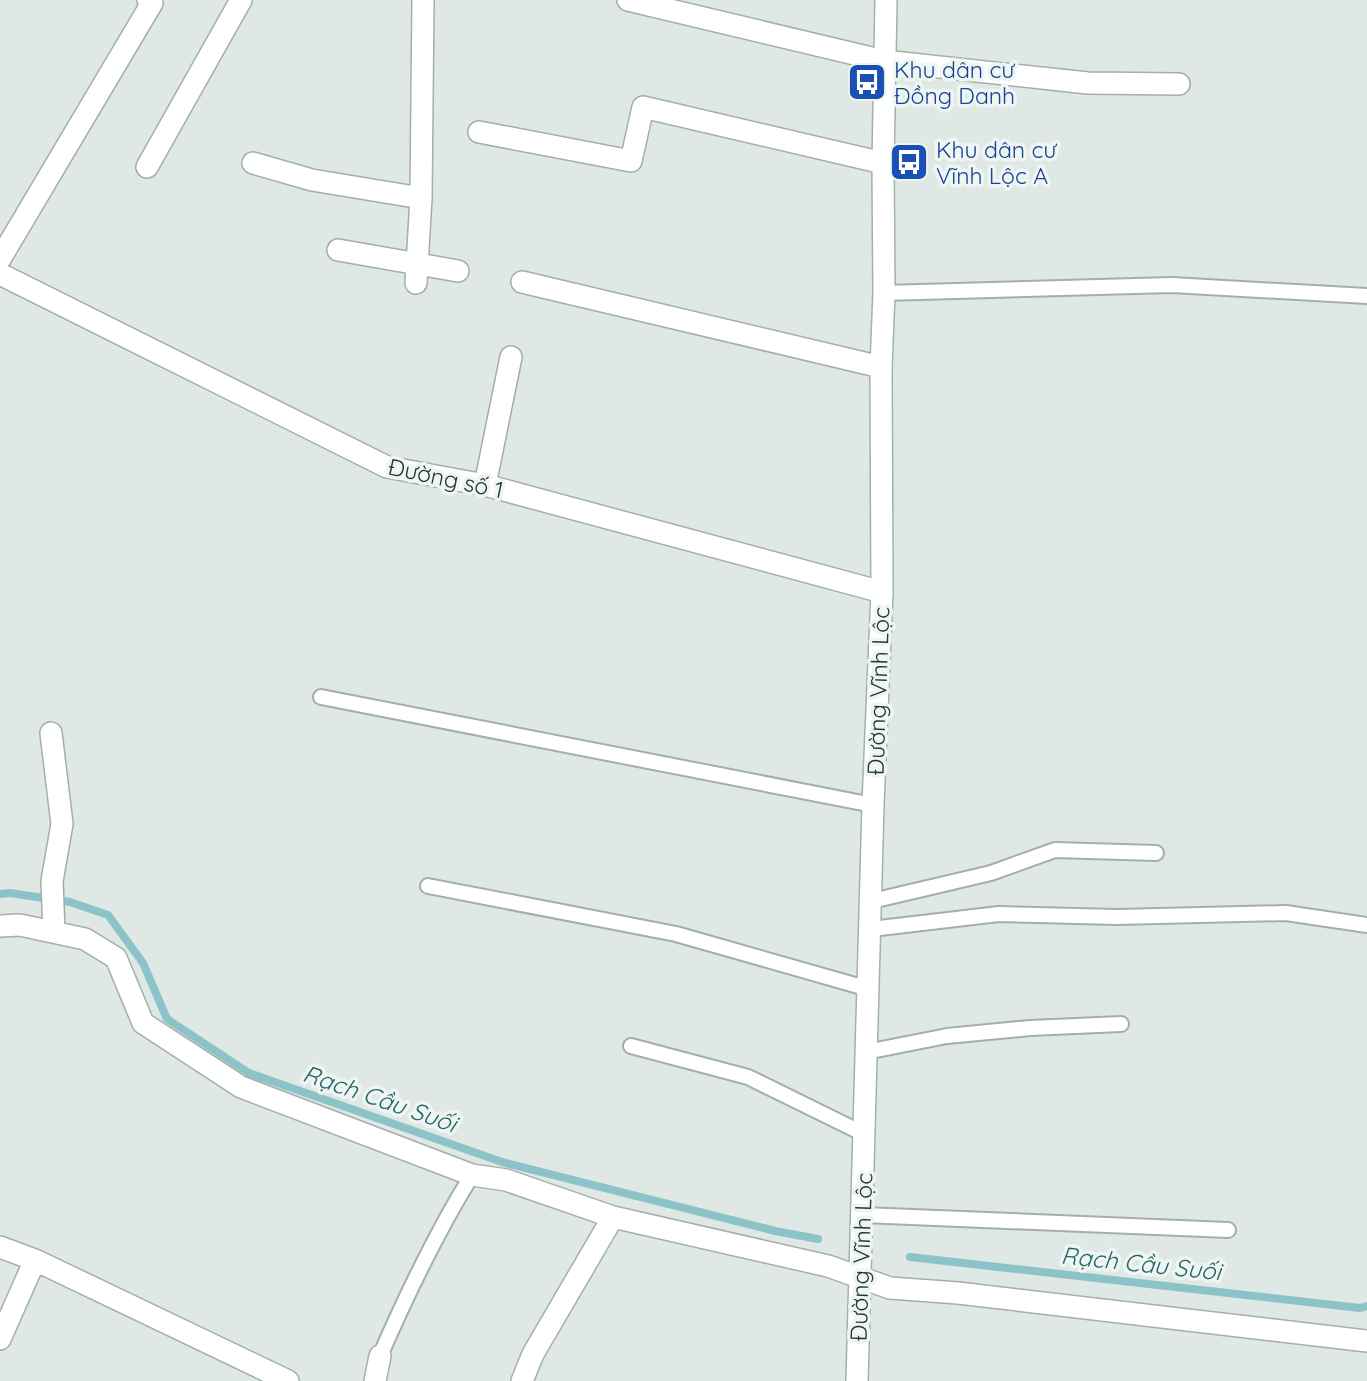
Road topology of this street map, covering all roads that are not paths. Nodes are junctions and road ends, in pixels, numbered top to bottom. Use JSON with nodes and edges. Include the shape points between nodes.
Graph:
{"nodes":[{"id":1,"x":148,"y":0,"type":"edge"},
{"id":2,"x":241,"y":0,"type":"edge"},
{"id":3,"x":423,"y":0,"type":"edge"},
{"id":4,"x":628,"y":0,"type":"edge"},
{"id":5,"x":887,"y":0,"type":"edge"},
{"id":6,"x":884,"y":61,"type":"junction"},
{"id":7,"x":1179,"y":84,"type":"dead end"},
{"id":8,"x":479,"y":132,"type":"dead end"},
{"id":9,"x":253,"y":163,"type":"dead end"},
{"id":10,"x":883,"y":163,"type":"junction"},
{"id":11,"x":147,"y":167,"type":"dead end"},
{"id":12,"x":421,"y":198,"type":"junction"},
{"id":13,"x":338,"y":250,"type":"dead end"},
{"id":14,"x":0,"y":259,"type":"edge"},
{"id":15,"x":458,"y":271,"type":"dead end"},
{"id":16,"x":0,"y":274,"type":"edge"},
{"id":17,"x":417,"y":274,"type":"junction"},
{"id":18,"x":522,"y":282,"type":"dead end"},
{"id":19,"x":884,"y":293,"type":"junction"},
{"id":20,"x":1367,"y":296,"type":"edge"},
{"id":21,"x":512,"y":357,"type":"dead end"},
{"id":22,"x":881,"y":367,"type":"junction"},
{"id":23,"x":485,"y":485,"type":"junction"},
{"id":24,"x":882,"y":592,"type":"junction"},
{"id":25,"x":321,"y":697,"type":"dead end"},
{"id":26,"x":51,"y":733,"type":"dead end"},
{"id":27,"x":873,"y":805,"type":"junction"},
{"id":28,"x":1156,"y":853,"type":"dead end"},
{"id":29,"x":428,"y":886,"type":"dead end"},
{"id":30,"x":872,"y":901,"type":"junction"},
{"id":31,"x":53,"y":922,"type":"junction"},
{"id":32,"x":1367,"y":925,"type":"edge"},
{"id":33,"x":0,"y":926,"type":"edge"},
{"id":34,"x":871,"y":929,"type":"junction"},
{"id":35,"x":869,"y":989,"type":"junction"},
{"id":36,"x":1121,"y":1024,"type":"dead end"},
{"id":37,"x":631,"y":1046,"type":"dead end"},
{"id":38,"x":866,"y":1052,"type":"junction"},
{"id":39,"x":864,"y":1134,"type":"junction"},
{"id":40,"x":472,"y":1175,"type":"junction"},
{"id":41,"x":863,"y":1215,"type":"junction"},
{"id":42,"x":613,"y":1217,"type":"junction"},
{"id":43,"x":1228,"y":1230,"type":"dead end"},
{"id":44,"x":0,"y":1247,"type":"edge"},
{"id":45,"x":35,"y":1260,"type":"junction"},
{"id":46,"x":861,"y":1279,"type":"junction"},
{"id":47,"x":0,"y":1339,"type":"edge"},
{"id":48,"x":1367,"y":1341,"type":"edge"},
{"id":49,"x":380,"y":1356,"type":"joint"},
{"id":50,"x":288,"y":1381,"type":"edge"},
{"id":51,"x":374,"y":1381,"type":"edge"},
{"id":52,"x":522,"y":1381,"type":"edge"},
{"id":53,"x":857,"y":1381,"type":"edge"}],
"edges":[{"from":1,"to":14,"type":"street","via":[[152,3]]},
{"from":2,"to":11,"type":"street"},
{"from":3,"to":12,"type":"street"},
{"from":4,"to":6,"type":"street"},
{"from":5,"to":6,"type":"street","name":"Đường Vĩnh Lộc"},
{"from":6,"to":7,"type":"street","via":[[1088,83]]},
{"from":6,"to":10,"type":"street","name":"Đường Vĩnh Lộc"},
{"from":8,"to":10,"type":"street","via":[[631,161],[643,107]]},
{"from":9,"to":12,"type":"street","via":[[312,180]]},
{"from":10,"to":19,"type":"street","name":"Đường Vĩnh Lộc"},
{"from":12,"to":17,"type":"street"},
{"from":13,"to":17,"type":"street"},
{"from":15,"to":17,"type":"street"},
{"from":16,"to":23,"type":"street","name":"Đường số 1","via":[[387,467]]},
{"from":18,"to":22,"type":"street"},
{"from":19,"to":20,"type":"lane","via":[[1172,285]]},
{"from":19,"to":22,"type":"street","name":"Đường Vĩnh Lộc"},
{"from":21,"to":23,"type":"street"},
{"from":22,"to":24,"type":"street","name":"Đường Vĩnh Lộc"},
{"from":23,"to":24,"type":"street","name":"Đường số 1"},
{"from":24,"to":27,"type":"street","name":"Đường Vĩnh Lộc"},
{"from":25,"to":27,"type":"lane"},
{"from":26,"to":31,"type":"street","via":[[61,824],[52,881]]},
{"from":27,"to":30,"type":"street","name":"Đường Vĩnh Lộc"},
{"from":28,"to":30,"type":"lane","via":[[1055,850],[991,873]]},
{"from":29,"to":35,"type":"lane","via":[[676,934]]},
{"from":30,"to":34,"type":"street","name":"Đường Vĩnh Lộc"},
{"from":31,"to":33,"type":"street"},
{"from":31,"to":40,"type":"street","via":[[116,958],[143,1023],[241,1087]]},
{"from":32,"to":34,"type":"lane","via":[[1286,913],[999,914]]},
{"from":34,"to":35,"type":"street","name":"Đường Vĩnh Lộc"},
{"from":35,"to":38,"type":"street","name":"Đường Vĩnh Lộc"},
{"from":36,"to":38,"type":"lane","via":[[947,1036]]},
{"from":37,"to":39,"type":"lane","via":[[748,1077]]},
{"from":38,"to":39,"type":"street","name":"Đường Vĩnh Lộc"},
{"from":39,"to":41,"type":"street","name":"Đường Vĩnh Lộc"},
{"from":40,"to":42,"type":"street","via":[[506,1180]]},
{"from":40,"to":49,"type":"lane","via":[[408,1293]]},
{"from":41,"to":43,"type":"lane"},
{"from":41,"to":46,"type":"street","name":"Đường Vĩnh Lộc"},
{"from":42,"to":46,"type":"street","via":[[828,1266]]},
{"from":42,"to":52,"type":"street"},
{"from":44,"to":45,"type":"street"},
{"from":45,"to":47,"type":"street"},
{"from":45,"to":50,"type":"street"},
{"from":46,"to":48,"type":"street","via":[[890,1288]]},
{"from":46,"to":53,"type":"street","name":"Đường Vĩnh Lộc"},
{"from":49,"to":51,"type":"street"}]}
